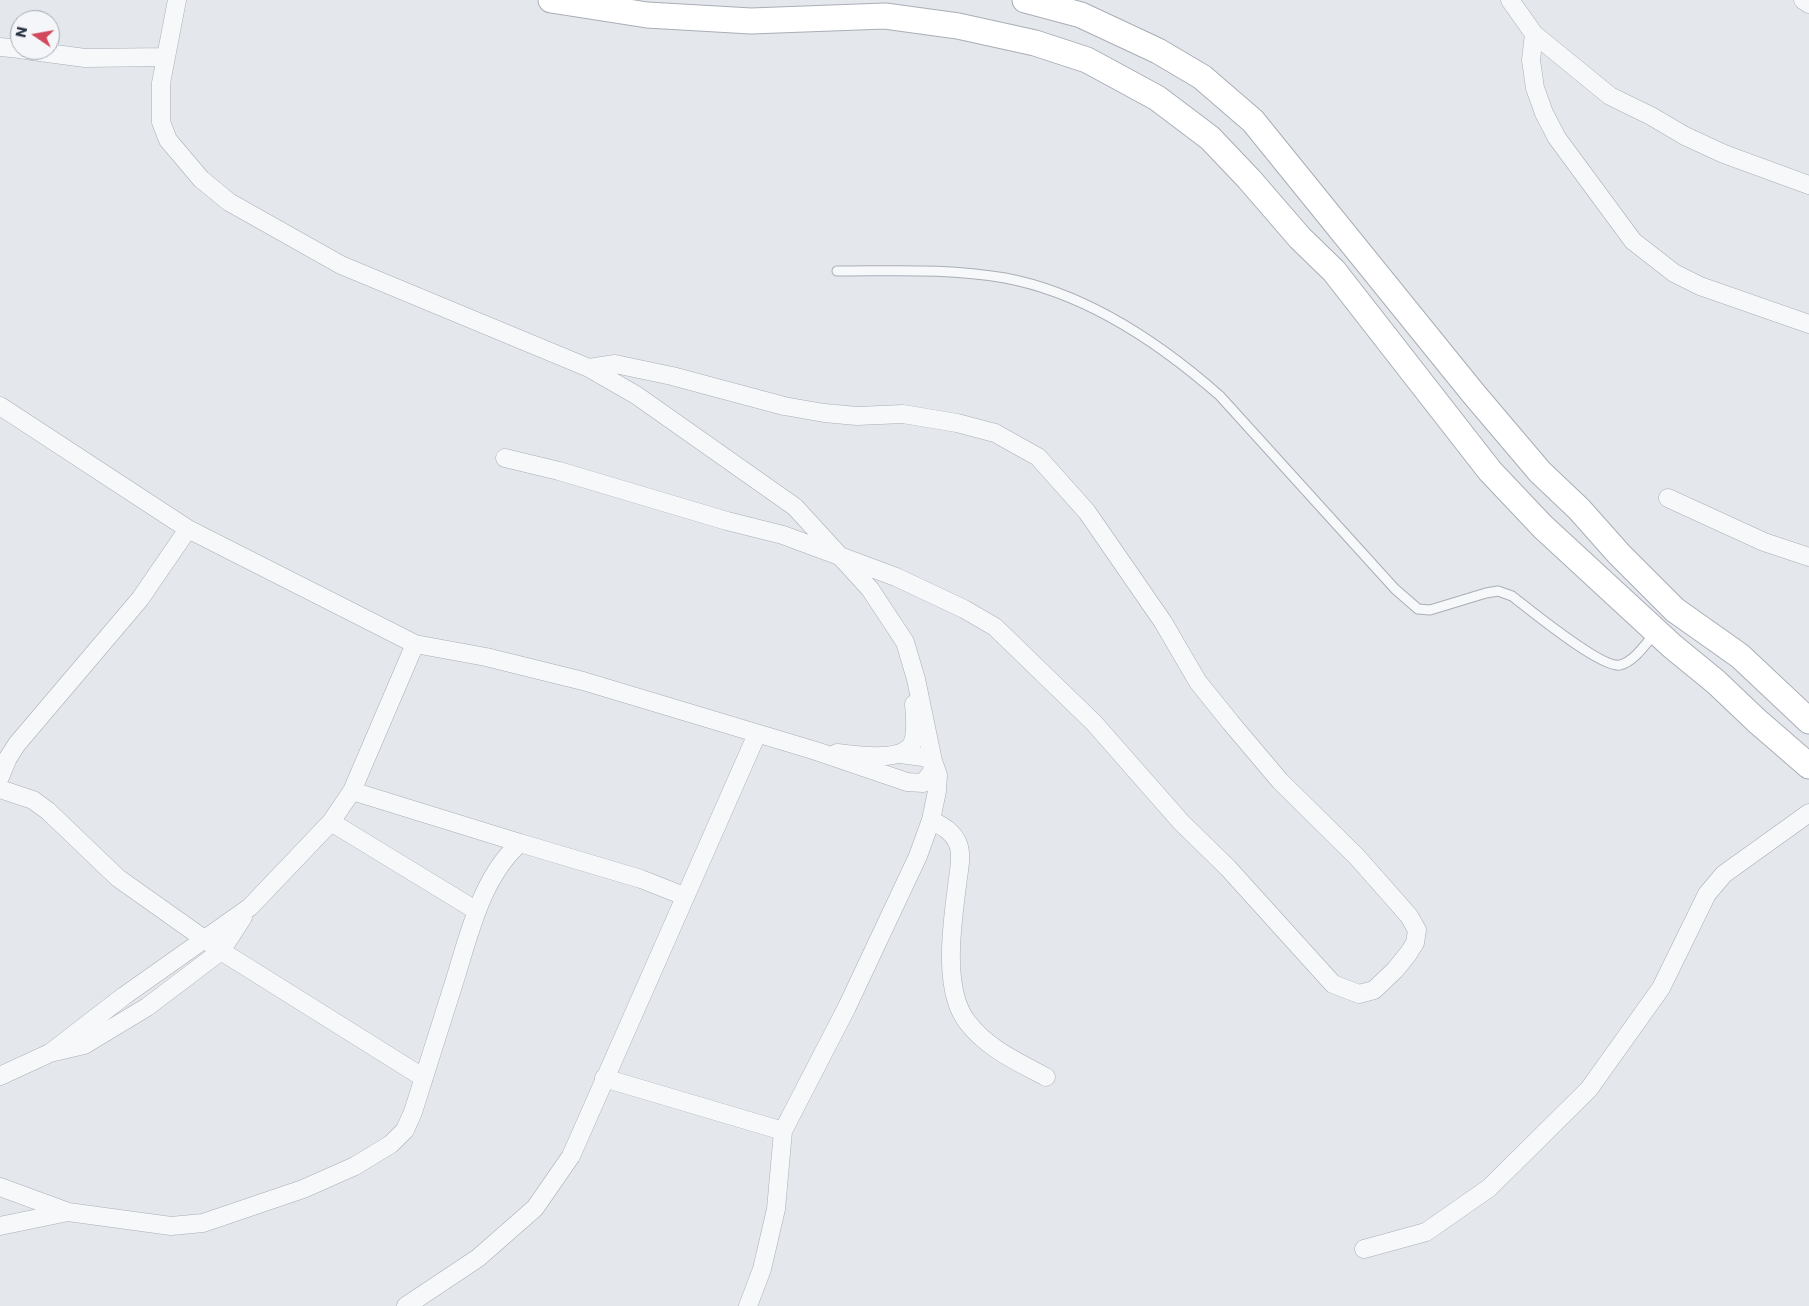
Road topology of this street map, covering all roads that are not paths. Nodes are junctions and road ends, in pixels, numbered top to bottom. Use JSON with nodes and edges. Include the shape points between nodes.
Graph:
{"nodes":[{"id":1,"x":551,"y":0,"type":"edge"},
{"id":2,"x":1025,"y":0,"type":"edge"},
{"id":3,"x":1510,"y":0,"type":"edge"},
{"id":4,"x":1803,"y":0,"type":"edge"},
{"id":5,"x":178,"y":1,"type":"edge"},
{"id":6,"x":1809,"y":4,"type":"edge"},
{"id":7,"x":753,"y":10,"type":"edge"},
{"id":8,"x":1534,"y":34,"type":"junction"},
{"id":9,"x":60,"y":55,"type":"edge"},
{"id":10,"x":164,"y":56,"type":"junction"},
{"id":11,"x":1809,"y":185,"type":"edge"},
{"id":12,"x":837,"y":270,"type":"dead end"},
{"id":13,"x":1809,"y":324,"type":"edge"},
{"id":14,"x":589,"y":368,"type":"junction"},
{"id":15,"x":0,"y":406,"type":"edge"},
{"id":16,"x":505,"y":458,"type":"dead end"},
{"id":17,"x":1668,"y":498,"type":"dead end"},
{"id":18,"x":188,"y":529,"type":"junction"},
{"id":19,"x":842,"y":557,"type":"junction"},
{"id":20,"x":1809,"y":557,"type":"edge"},
{"id":21,"x":1656,"y":631,"type":"junction"},
{"id":22,"x":905,"y":642,"type":"junction"},
{"id":23,"x":415,"y":644,"type":"junction"},
{"id":24,"x":1781,"y":694,"type":"junction"},
{"id":25,"x":1757,"y":721,"type":"junction"},
{"id":26,"x":1809,"y":721,"type":"edge"},
{"id":27,"x":756,"y":734,"type":"junction"},
{"id":28,"x":816,"y":751,"type":"junction"},
{"id":29,"x":900,"y":754,"type":"junction"},
{"id":30,"x":933,"y":761,"type":"junction"},
{"id":31,"x":1809,"y":766,"type":"edge"},
{"id":32,"x":0,"y":776,"type":"edge"},
{"id":33,"x":912,"y":783,"type":"junction"},
{"id":34,"x":0,"y":789,"type":"edge"},
{"id":35,"x":352,"y":791,"type":"junction"},
{"id":36,"x":1809,"y":813,"type":"edge"},
{"id":37,"x":931,"y":820,"type":"junction"},
{"id":38,"x":331,"y":822,"type":"junction"},
{"id":39,"x":520,"y":843,"type":"junction"},
{"id":40,"x":684,"y":896,"type":"junction"},
{"id":41,"x":250,"y":906,"type":"junction"},
{"id":42,"x":477,"y":911,"type":"junction"},
{"id":43,"x":206,"y":939,"type":"junction"},
{"id":44,"x":221,"y":951,"type":"junction"},
{"id":45,"x":50,"y":1053,"type":"junction"},
{"id":46,"x":0,"y":1076,"type":"edge"},
{"id":47,"x":1046,"y":1077,"type":"dead end"},
{"id":48,"x":424,"y":1078,"type":"junction"},
{"id":49,"x":604,"y":1078,"type":"junction"},
{"id":50,"x":783,"y":1131,"type":"junction"},
{"id":51,"x":0,"y":1187,"type":"edge"},
{"id":52,"x":68,"y":1212,"type":"junction"},
{"id":53,"x":0,"y":1226,"type":"edge"},
{"id":54,"x":1364,"y":1249,"type":"dead end"},
{"id":55,"x":406,"y":1306,"type":"edge"},
{"id":56,"x":748,"y":1306,"type":"edge"}],
"edges":[{"from":1,"to":7,"type":"main road","via":[[647,15]]},
{"from":2,"to":24,"type":"main road","via":[[1081,15],[1158,51],[1202,77],[1253,121],[1540,472],[1675,610],[1740,656]]},
{"from":3,"to":8,"type":"street"},
{"from":4,"to":6,"type":"street"},
{"from":5,"to":10,"type":"street"},
{"from":7,"to":21,"type":"main road","via":[[885,16],[958,26],[1035,43],[1087,60],[1157,98],[1210,138],[1334,271],[1490,471],[1543,527]]},
{"from":8,"to":11,"type":"street","via":[[1610,96],[1724,154]]},
{"from":8,"to":13,"type":"street","via":[[1531,60],[1535,88],[1544,113],[1558,138],[1633,242],[1674,273],[1700,286]]},
{"from":9,"to":10,"type":"street","via":[[85,58]]},
{"from":10,"to":14,"type":"street","via":[[160,102],[168,140],[201,179],[228,202],[341,264]]},
{"from":12,"to":21,"type":"lane","via":[[942,270],[1006,278],[1088,307],[1138,334],[1190,370],[1220,396],[1395,589],[1418,609],[1430,610],[1498,591],[1512,596],[1587,652],[1612,666],[1632,659]]},
{"from":14,"to":19,"type":"street","via":[[636,395],[795,507]]},
{"from":14,"to":19,"type":"street","via":[[615,364],[824,413],[857,416],[903,414],[957,424],[995,433],[1038,457],[1087,512],[1163,622],[1198,682],[1231,723],[1280,781],[1357,857],[1409,916],[1417,930],[1408,954],[1374,990],[1359,994],[1333,984],[1228,868],[1181,822],[1094,723],[995,627],[932,592]]},
{"from":15,"to":18,"type":"street"},
{"from":16,"to":19,"type":"street","via":[[782,535]]},
{"from":17,"to":20,"type":"street","via":[[1764,542]]},
{"from":18,"to":23,"type":"street"},
{"from":18,"to":32,"type":"street","via":[[140,599],[17,744]]},
{"from":19,"to":22,"type":"street","via":[[870,589]]},
{"from":21,"to":25,"type":"main road"},
{"from":22,"to":29,"type":"street","via":[[912,683],[914,738]]},
{"from":22,"to":30,"type":"street"},
{"from":23,"to":27,"type":"street","via":[[486,657],[583,681]]},
{"from":23,"to":35,"type":"street"},
{"from":24,"to":25,"type":"main road"},
{"from":24,"to":26,"type":"main road"},
{"from":25,"to":31,"type":"main road"},
{"from":27,"to":28,"type":"street"},
{"from":27,"to":40,"type":"street"},
{"from":28,"to":29,"type":"street"},
{"from":28,"to":33,"type":"street"},
{"from":29,"to":30,"type":"street","via":[[923,756]]},
{"from":30,"to":33,"type":"street","via":[[928,780]]},
{"from":30,"to":37,"type":"street","via":[[938,775]]},
{"from":33,"to":37,"type":"street","via":[[928,797]]},
{"from":34,"to":43,"type":"street","via":[[33,800],[140,896]]},
{"from":35,"to":38,"type":"street"},
{"from":35,"to":39,"type":"street"},
{"from":36,"to":54,"type":"street","via":[[1724,874],[1707,894],[1661,988],[1590,1089],[1489,1188],[1426,1232]]},
{"from":37,"to":47,"type":"street","via":[[952,833],[959,846],[952,926],[952,973],[956,1000],[967,1022],[987,1044]]},
{"from":37,"to":50,"type":"street","via":[[895,908]]},
{"from":38,"to":41,"type":"street"},
{"from":38,"to":42,"type":"street"},
{"from":39,"to":40,"type":"street","via":[[641,879]]},
{"from":39,"to":42,"type":"street","via":[[501,864]]},
{"from":40,"to":49,"type":"street"},
{"from":41,"to":43,"type":"street"},
{"from":41,"to":44,"type":"street"},
{"from":42,"to":48,"type":"street"},
{"from":43,"to":44,"type":"street"},
{"from":43,"to":45,"type":"street"},
{"from":44,"to":45,"type":"street","via":[[146,1006],[84,1044]]},
{"from":44,"to":48,"type":"street"},
{"from":45,"to":46,"type":"street"},
{"from":48,"to":52,"type":"street","via":[[405,1130],[391,1144],[355,1166],[303,1189],[246,1210],[188,1226],[138,1223]]},
{"from":49,"to":50,"type":"street"},
{"from":49,"to":55,"type":"street","via":[[571,1156],[535,1208],[478,1258]]},
{"from":50,"to":56,"type":"street","via":[[776,1209],[762,1269]]},
{"from":51,"to":52,"type":"street"},
{"from":52,"to":53,"type":"street"}]}
